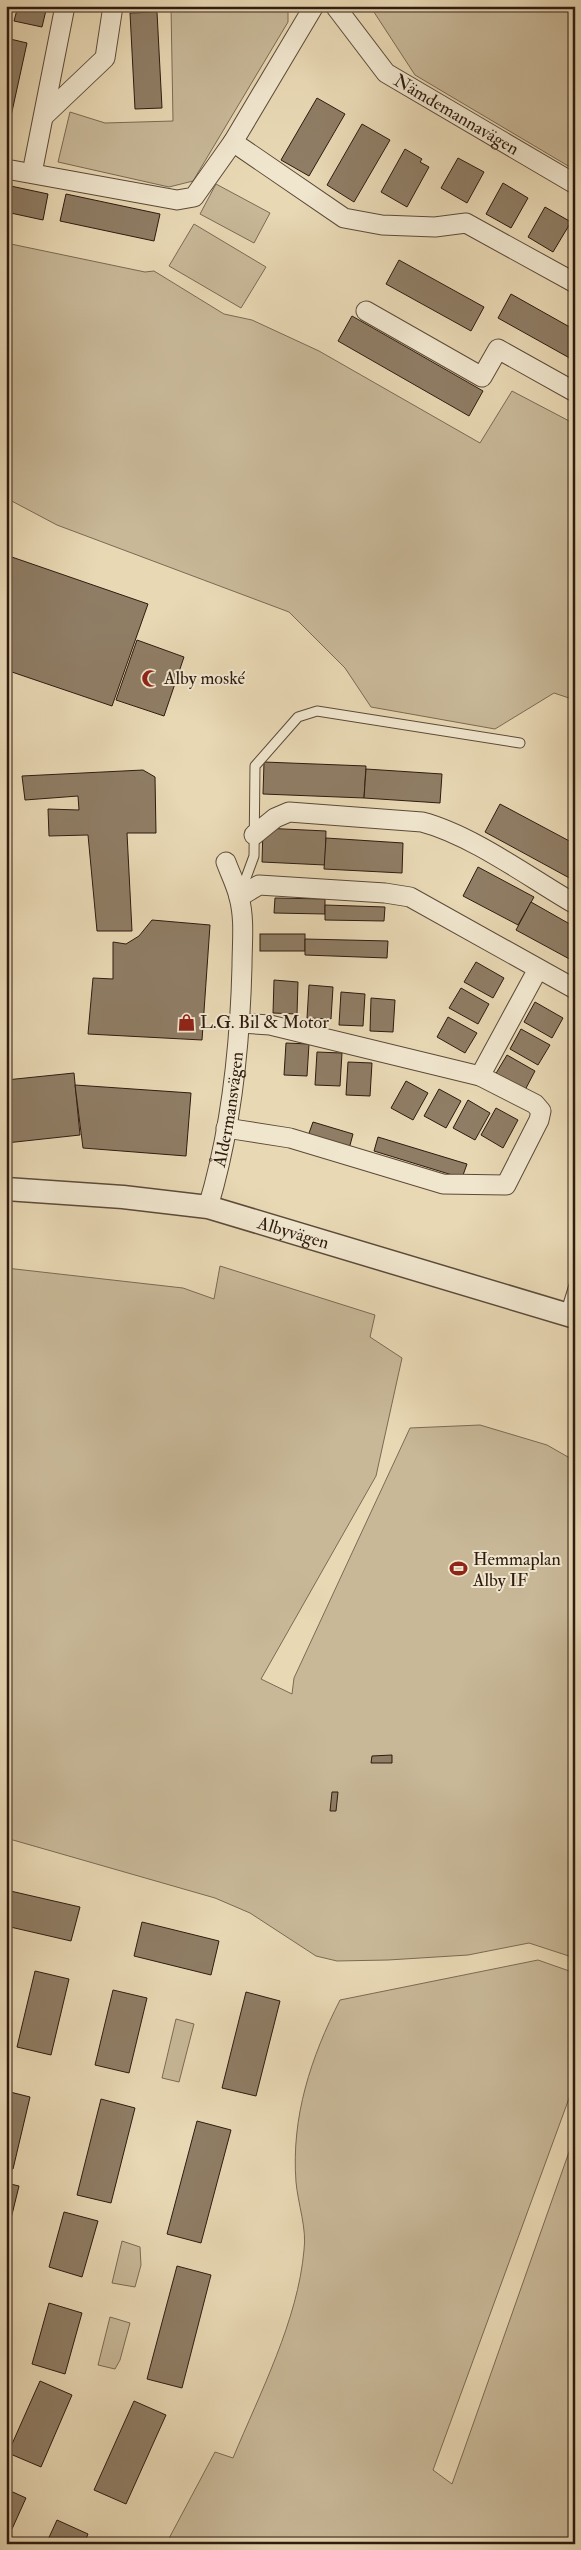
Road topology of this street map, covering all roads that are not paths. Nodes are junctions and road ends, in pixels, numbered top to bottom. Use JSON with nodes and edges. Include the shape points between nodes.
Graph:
{"nodes":[{"id":1,"x":65,"y":6,"type":"edge"},
{"id":2,"x":113,"y":6,"type":"edge"},
{"id":3,"x":314,"y":6,"type":"edge"},
{"id":4,"x":335,"y":6,"type":"edge"},
{"id":5,"x":44,"y":116,"type":"junction"},
{"id":6,"x":233,"y":142,"type":"junction"},
{"id":7,"x":6,"y":169,"type":"edge"},
{"id":8,"x":32,"y":173,"type":"junction"},
{"id":9,"x":575,"y":184,"type":"edge"},
{"id":10,"x":575,"y":283,"type":"edge"},
{"id":11,"x":366,"y":311,"type":"dead end"},
{"id":12,"x":575,"y":392,"type":"edge"},
{"id":13,"x":520,"y":743,"type":"dead end"},
{"id":14,"x":254,"y":835,"type":"junction"},
{"id":15,"x":226,"y":862,"type":"dead end"},
{"id":16,"x":239,"y":897,"type":"junction"},
{"id":17,"x":575,"y":904,"type":"edge"},
{"id":18,"x":538,"y":969,"type":"junction"},
{"id":19,"x":575,"y":989,"type":"edge"},
{"id":20,"x":240,"y":1023,"type":"junction"},
{"id":21,"x":480,"y":1076,"type":"junction"},
{"id":22,"x":226,"y":1128,"type":"junction"},
{"id":23,"x":6,"y":1189,"type":"edge"},
{"id":24,"x":208,"y":1208,"type":"junction"},
{"id":25,"x":575,"y":1282,"type":"edge"},
{"id":26,"x":570,"y":1315,"type":"edge"}],
"edges":[{"from":1,"to":5,"type":"street"},
{"from":2,"to":5,"type":"street","via":[[105,58]]},
{"from":3,"to":6,"type":"street"},
{"from":4,"to":9,"type":"street","name":"Nämdemannavägen","via":[[386,73]]},
{"from":5,"to":8,"type":"street"},
{"from":6,"to":8,"type":"street","via":[[194,197],[178,200]]},
{"from":6,"to":10,"type":"street","via":[[344,218],[382,225],[435,227],[466,223]]},
{"from":7,"to":8,"type":"street"},
{"from":11,"to":12,"type":"street","via":[[482,376],[498,349]]},
{"from":13,"to":14,"type":"lane","via":[[316,711],[298,717],[254,766]]},
{"from":14,"to":16,"type":"lane","via":[[254,856]]},
{"from":14,"to":17,"type":"street","via":[[275,818],[289,812],[422,822],[468,842]]},
{"from":15,"to":16,"type":"street","name":"Åldermansvägen"},
{"from":16,"to":18,"type":"street","via":[[259,885],[410,897]]},
{"from":16,"to":20,"type":"street","name":"Åldermansvägen","via":[[243,920]]},
{"from":18,"to":19,"type":"street"},
{"from":18,"to":21,"type":"street"},
{"from":20,"to":21,"type":"street","via":[[270,1025]]},
{"from":20,"to":22,"type":"street","name":"Åldermansvägen"},
{"from":21,"to":22,"type":"street","via":[[535,1104],[541,1112],[506,1185],[443,1184],[290,1138]]},
{"from":22,"to":24,"type":"street","name":"Åldermansvägen"},
{"from":23,"to":24,"type":"street","name":"Albyvägen","via":[[123,1197]]},
{"from":24,"to":26,"type":"street","name":"Albyvägen"},
{"from":25,"to":26,"type":"lane"}]}
